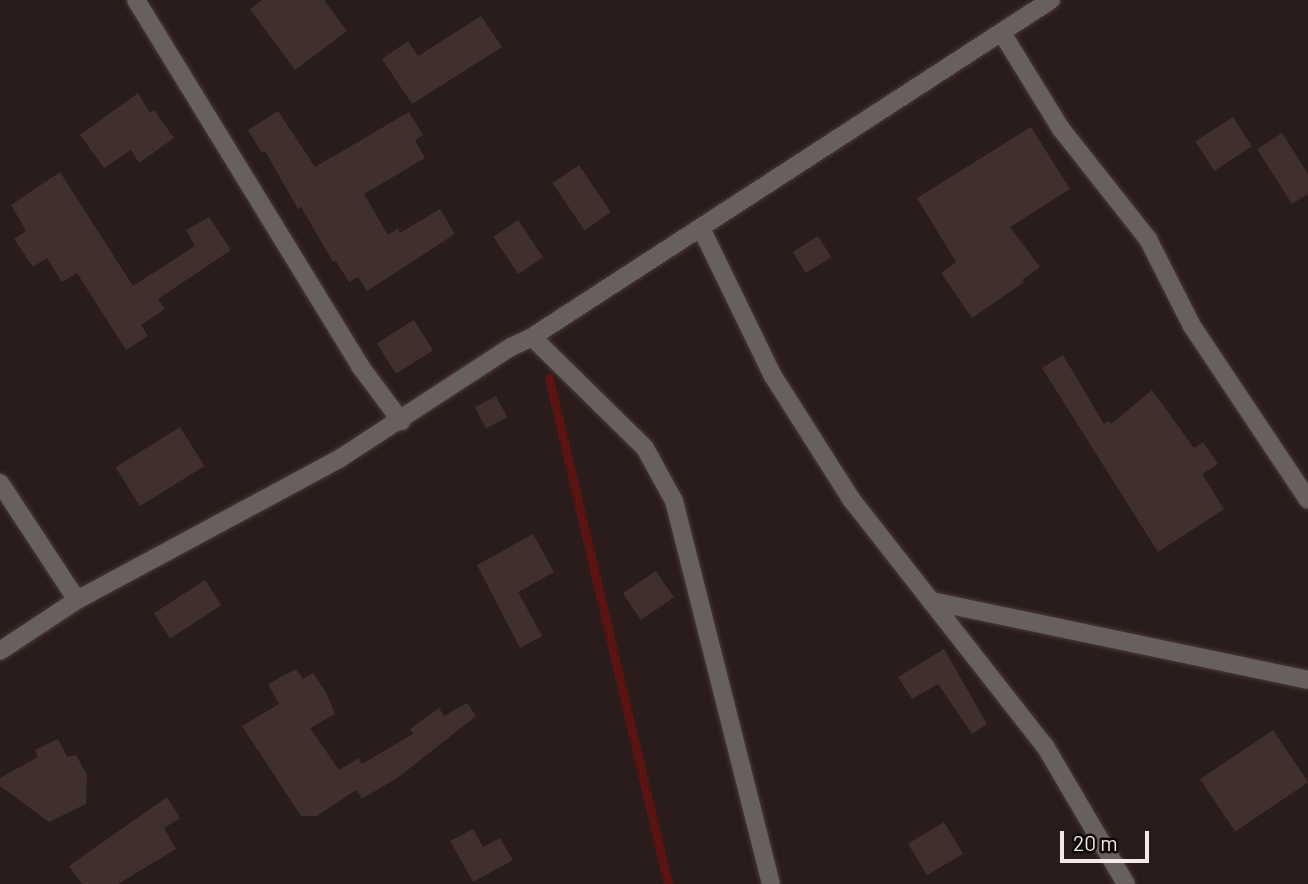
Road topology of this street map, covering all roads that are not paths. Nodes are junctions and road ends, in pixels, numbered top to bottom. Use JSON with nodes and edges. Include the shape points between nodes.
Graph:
{"nodes":[{"id":1,"x":136,"y":0,"type":"edge"},
{"id":2,"x":1051,"y":0,"type":"edge"},
{"id":3,"x":1002,"y":33,"type":"junction"},
{"id":4,"x":701,"y":228,"type":"junction"},
{"id":5,"x":532,"y":337,"type":"junction"},
{"id":6,"x":401,"y":421,"type":"junction"},
{"id":7,"x":0,"y":483,"type":"edge"},
{"id":8,"x":1308,"y":500,"type":"edge"},
{"id":9,"x":77,"y":600,"type":"junction"},
{"id":10,"x":930,"y":601,"type":"junction"},
{"id":11,"x":0,"y":651,"type":"edge"},
{"id":12,"x":1308,"y":680,"type":"edge"},
{"id":13,"x":771,"y":884,"type":"edge"},
{"id":14,"x":1126,"y":884,"type":"edge"}],
"edges":[{"from":1,"to":6,"type":"street","via":[[360,366]]},
{"from":2,"to":3,"type":"street"},
{"from":3,"to":4,"type":"street"},
{"from":3,"to":8,"type":"street","via":[[1061,129],[1148,239],[1192,326]]},
{"from":4,"to":5,"type":"street"},
{"from":4,"to":10,"type":"street","via":[[773,376],[851,499]]},
{"from":5,"to":6,"type":"street"},
{"from":5,"to":13,"type":"street","via":[[645,449],[674,501]]},
{"from":6,"to":9,"type":"street"},
{"from":7,"to":9,"type":"street"},
{"from":9,"to":11,"type":"street"},
{"from":10,"to":12,"type":"street"},
{"from":10,"to":14,"type":"street","via":[[1045,746]]}]}
